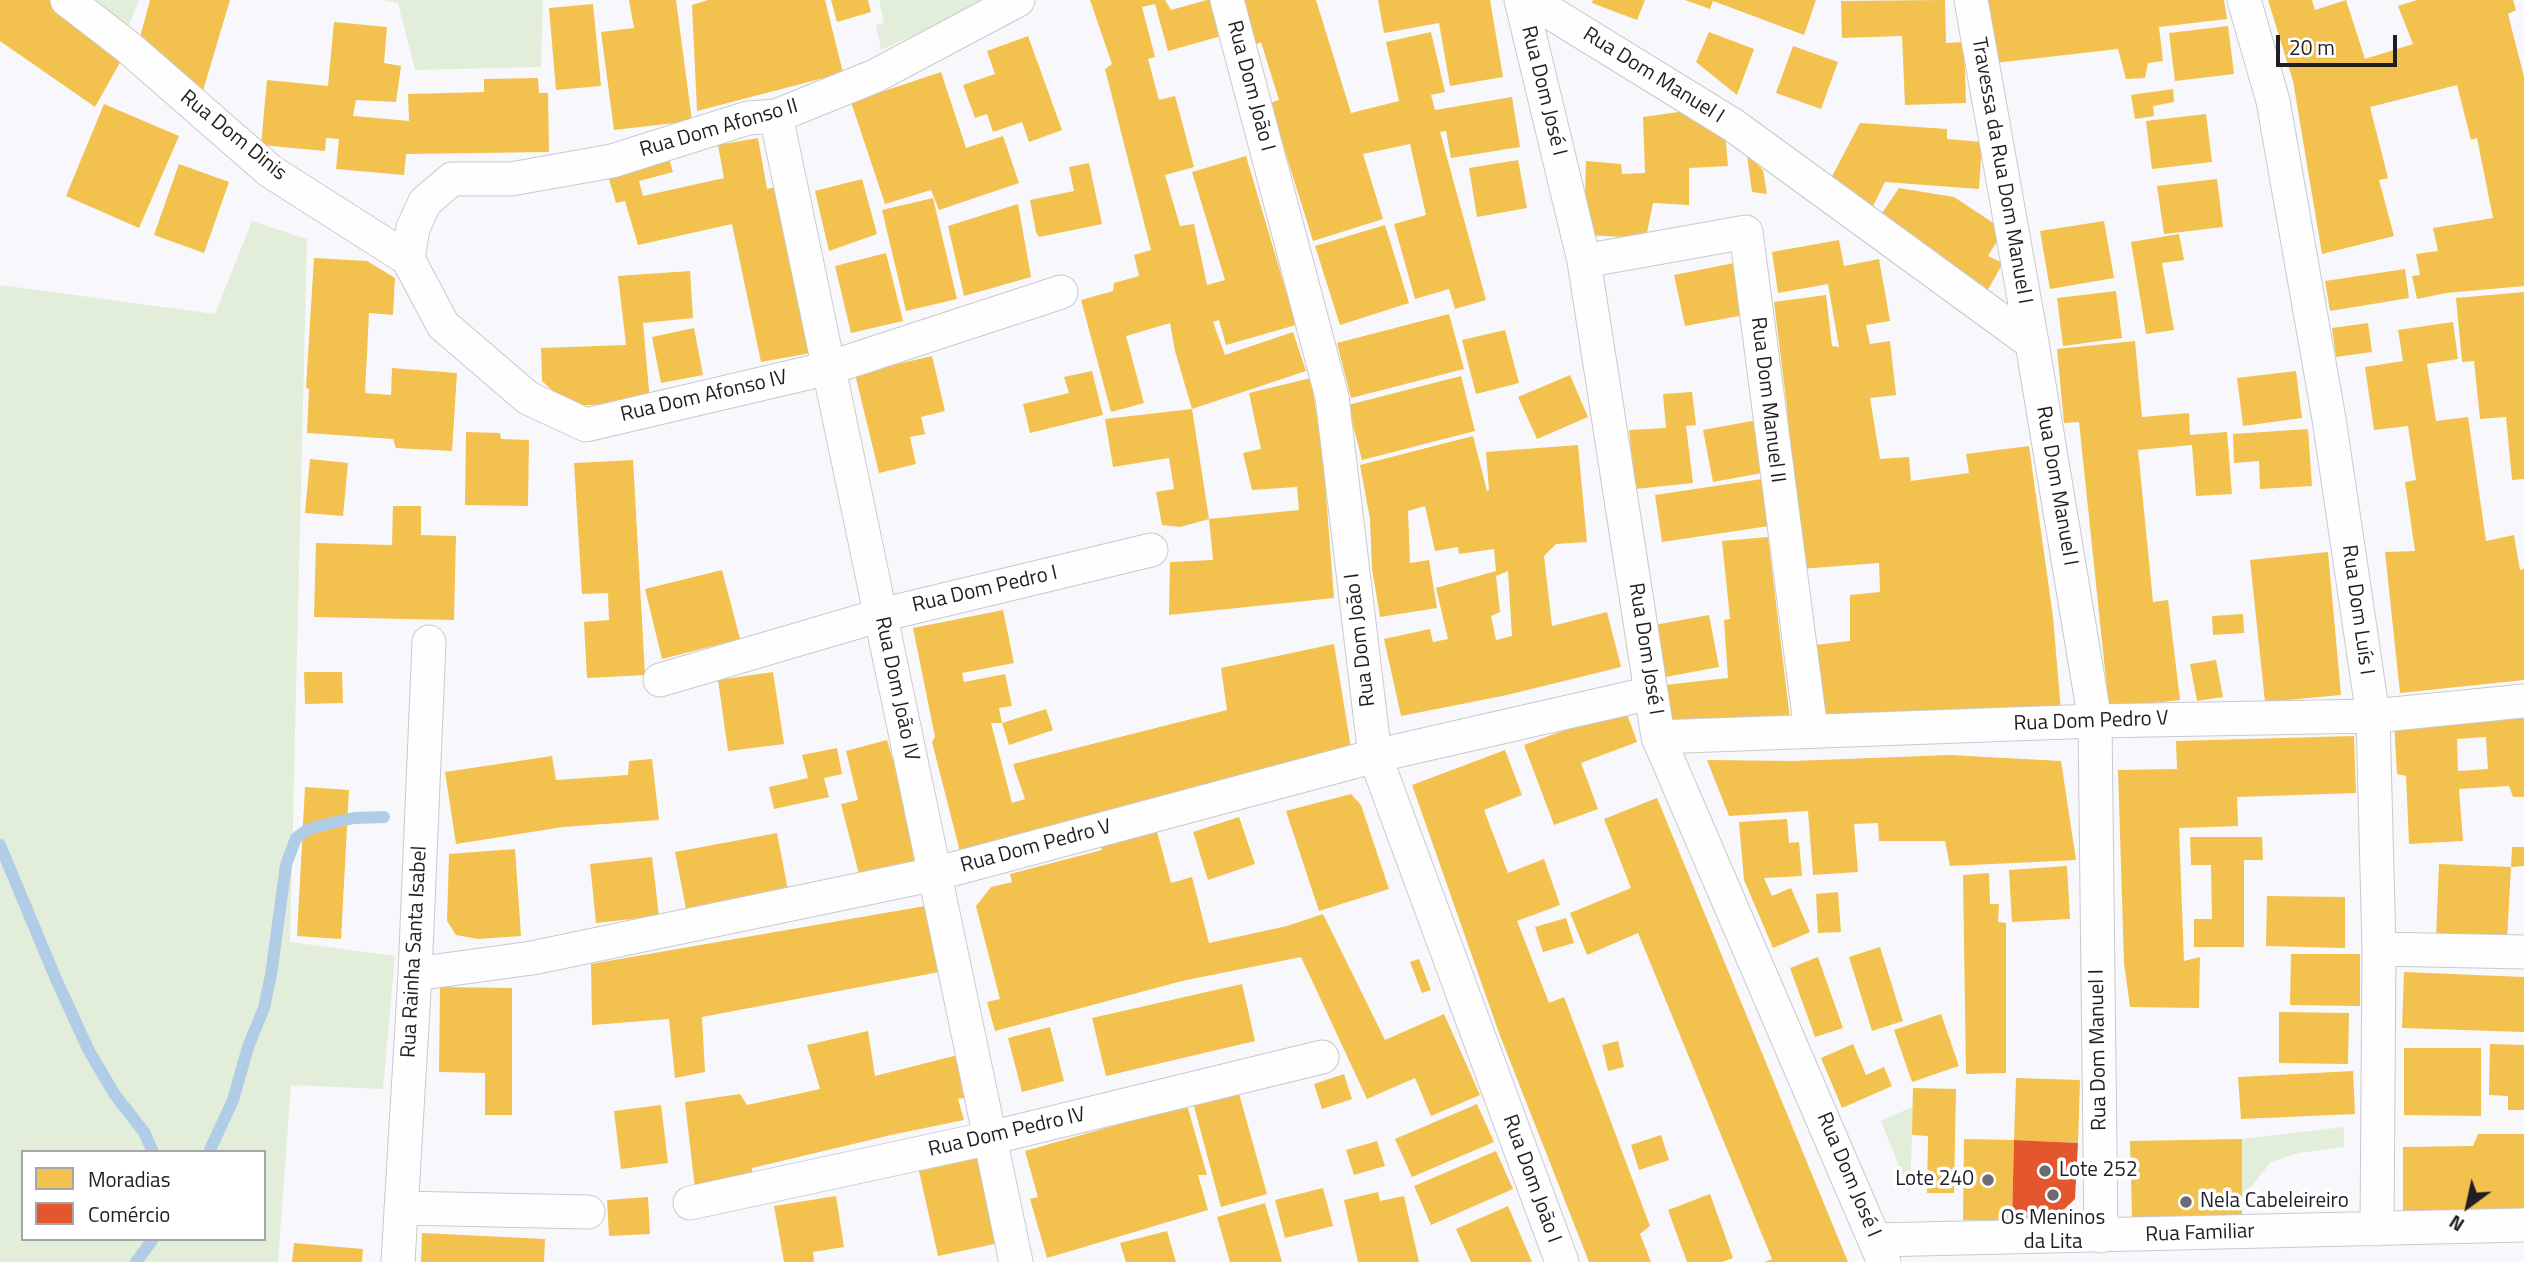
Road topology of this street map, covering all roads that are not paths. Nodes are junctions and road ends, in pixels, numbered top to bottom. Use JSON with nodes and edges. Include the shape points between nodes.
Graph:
{"nodes":[{"id":1,"x":67,"y":0,"type":"edge"},
{"id":2,"x":1018,"y":0,"type":"edge"},
{"id":3,"x":1227,"y":0,"type":"edge"},
{"id":4,"x":1521,"y":0,"type":"edge"},
{"id":5,"x":1530,"y":0,"type":"edge"},
{"id":6,"x":1970,"y":0,"type":"edge"},
{"id":7,"x":2244,"y":0,"type":"edge"},
{"id":8,"x":776,"y":116,"type":"junction"},
{"id":9,"x":408,"y":260,"type":"junction"},
{"id":10,"x":1584,"y":261,"type":"junction"},
{"id":11,"x":1061,"y":292,"type":"dead end"},
{"id":12,"x":2032,"y":343,"type":"junction"},
{"id":13,"x":829,"y":368,"type":"junction"},
{"id":14,"x":1151,"y":550,"type":"dead end"},
{"id":15,"x":881,"y":615,"type":"junction"},
{"id":16,"x":429,"y":642,"type":"dead end"},
{"id":17,"x":660,"y":680,"type":"dead end"},
{"id":18,"x":1651,"y":693,"type":"junction"},
{"id":19,"x":2524,"y":701,"type":"edge"},
{"id":20,"x":2372,"y":716,"type":"junction"},
{"id":21,"x":2095,"y":721,"type":"junction"},
{"id":22,"x":1811,"y":731,"type":"junction"},
{"id":23,"x":1658,"y":737,"type":"junction"},
{"id":24,"x":1375,"y":756,"type":"junction"},
{"id":25,"x":935,"y":874,"type":"junction"},
{"id":26,"x":2379,"y":949,"type":"junction"},
{"id":27,"x":2524,"y":952,"type":"edge"},
{"id":28,"x":415,"y":974,"type":"junction"},
{"id":29,"x":1322,"y":1057,"type":"dead end"},
{"id":30,"x":990,"y":1138,"type":"junction"},
{"id":31,"x":690,"y":1203,"type":"dead end"},
{"id":32,"x":401,"y":1208,"type":"junction"},
{"id":33,"x":589,"y":1212,"type":"dead end"},
{"id":34,"x":2524,"y":1226,"type":"edge"},
{"id":35,"x":2377,"y":1229,"type":"junction"},
{"id":36,"x":2101,"y":1236,"type":"junction"},
{"id":37,"x":1880,"y":1251,"type":"edge"},
{"id":38,"x":398,"y":1262,"type":"edge"},
{"id":39,"x":1016,"y":1262,"type":"edge"},
{"id":40,"x":1562,"y":1262,"type":"edge"}],
"edges":[{"from":1,"to":9,"type":"street","name":"Rua Dom Dinis","via":[[271,171]]},
{"from":2,"to":8,"type":"street","name":"Rua Dom Afonso II","via":[[875,76]]},
{"from":3,"to":24,"type":"street","name":"Rua Dom João I","via":[[1332,397]]},
{"from":4,"to":10,"type":"street","name":"Rua Dom José I"},
{"from":5,"to":12,"type":"street","name":"Rua Dom Manuel I","via":[[1733,125]]},
{"from":6,"to":12,"type":"street","name":"Travessa da Rua Dom Manuel I"},
{"from":7,"to":20,"type":"street","name":"Rua Dom Luís I","via":[[2276,114],[2329,419]]},
{"from":8,"to":9,"type":"street","name":"Rua Dom Afonso II","via":[[748,118],[611,161],[511,179],[452,179],[425,202],[413,228]]},
{"from":8,"to":13,"type":"street","name":"Rua Dom João IV"},
{"from":9,"to":13,"type":"street","name":"Rua Dom Afonso IV","via":[[443,325],[528,398],[586,425]]},
{"from":10,"to":18,"type":"street","name":"Rua Dom José I"},
{"from":10,"to":22,"type":"street","name":"Rua Dom Manuel II","via":[[1746,232]]},
{"from":11,"to":13,"type":"street","name":"Rua Dom Afonso IV"},
{"from":12,"to":21,"type":"street","name":"Rua Dom Manuel I"},
{"from":13,"to":15,"type":"street","name":"Rua Dom João IV"},
{"from":14,"to":15,"type":"street","name":"Rua Dom Pedro I"},
{"from":15,"to":17,"type":"street","name":"Rua Dom Pedro I"},
{"from":15,"to":25,"type":"street","name":"Rua Dom João IV"},
{"from":16,"to":28,"type":"street","name":"Rua Rainha Santa Isabel"},
{"from":18,"to":23,"type":"street","name":"Rua Dom José I"},
{"from":18,"to":24,"type":"street","name":"Rua Dom Pedro V"},
{"from":19,"to":20,"type":"street","name":"Rua Dom Pedro V"},
{"from":20,"to":21,"type":"street","name":"Rua Dom Pedro V"},
{"from":20,"to":26,"type":"street","name":"Rua Dom Luís I"},
{"from":21,"to":22,"type":"street","name":"Rua Dom Pedro V"},
{"from":21,"to":36,"type":"street","name":"Rua Dom Manuel I"},
{"from":22,"to":23,"type":"street","name":"Rua Dom Pedro V"},
{"from":23,"to":37,"type":"street","name":"Rua Dom José I"},
{"from":24,"to":25,"type":"street","name":"Rua Dom Pedro V"},
{"from":24,"to":40,"type":"street","name":"Rua Dom João I"},
{"from":25,"to":28,"type":"street","name":"Rua Dom Pedro V","via":[[532,958]]},
{"from":25,"to":30,"type":"street","name":"Rua Dom João IV"},
{"from":26,"to":27,"type":"street"},
{"from":26,"to":35,"type":"street","name":"Rua Dom Luís I"},
{"from":28,"to":32,"type":"street","name":"Rua Rainha Santa Isabel"},
{"from":29,"to":30,"type":"street","name":"Rua Dom Pedro IV"},
{"from":30,"to":31,"type":"street","name":"Rua Dom Pedro IV"},
{"from":30,"to":39,"type":"street","name":"Rua Dom João IV"},
{"from":32,"to":33,"type":"street"},
{"from":32,"to":38,"type":"street","name":"Rua Rainha Santa Isabel"},
{"from":34,"to":35,"type":"street","name":"Rua Familiar"},
{"from":35,"to":36,"type":"street","name":"Rua Familiar"},
{"from":36,"to":37,"type":"street","name":"Rua Familiar"}]}
